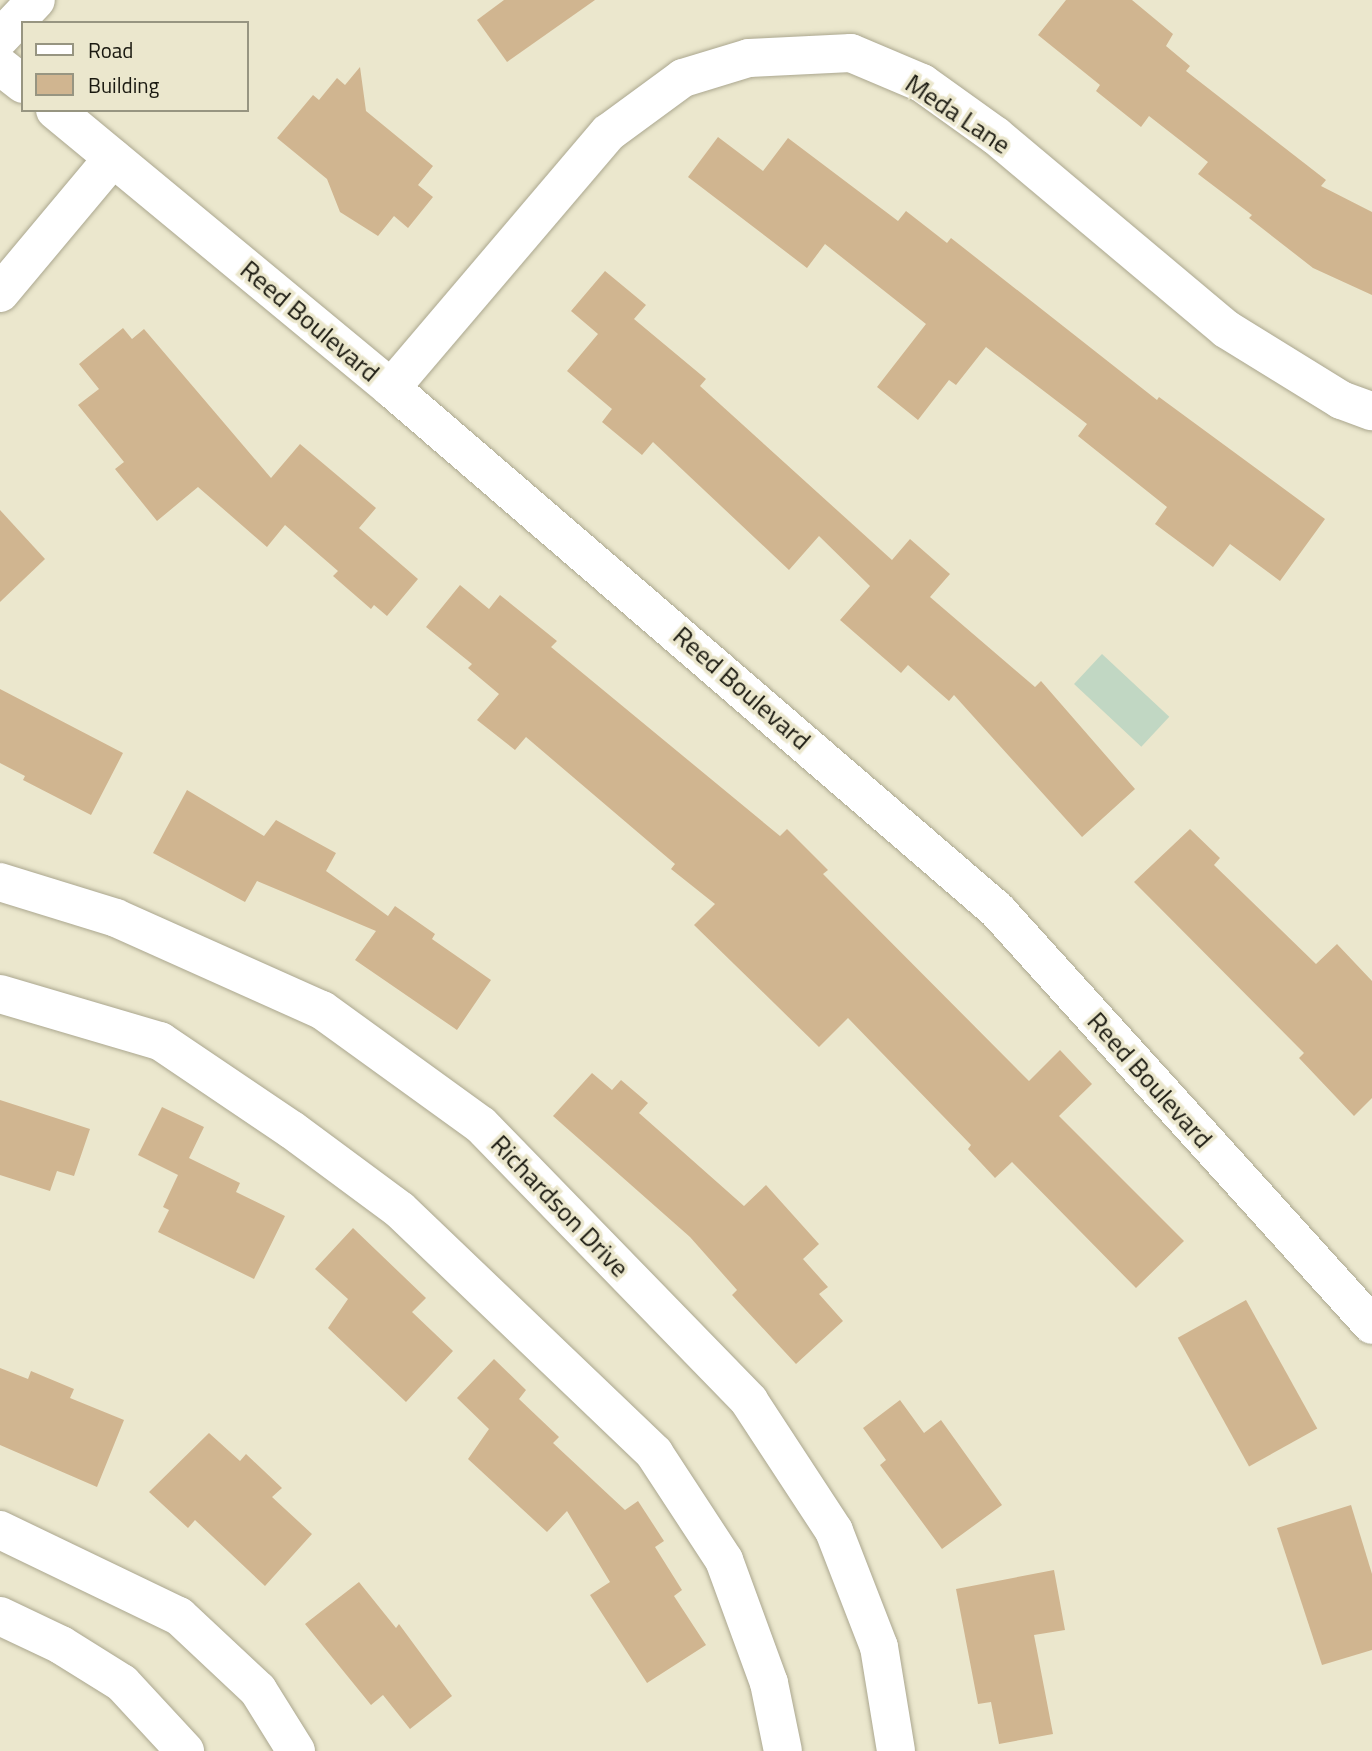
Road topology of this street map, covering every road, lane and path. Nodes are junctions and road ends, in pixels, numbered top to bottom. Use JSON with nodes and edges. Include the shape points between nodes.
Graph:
{"nodes":[{"id":1,"x":36,"y":0,"type":"edge"},
{"id":2,"x":0,"y":38,"type":"edge"},
{"id":3,"x":0,"y":66,"type":"edge"},
{"id":4,"x":21,"y":82,"type":"edge"},
{"id":5,"x":57,"y":112,"type":"edge"},
{"id":6,"x":113,"y":158,"type":"junction"},
{"id":7,"x":0,"y":293,"type":"edge"},
{"id":8,"x":391,"y":387,"type":"junction"},
{"id":9,"x":1372,"y":411,"type":"edge"},
{"id":10,"x":0,"y":882,"type":"edge"},
{"id":11,"x":0,"y":994,"type":"edge"},
{"id":12,"x":1372,"y":1325,"type":"edge"},
{"id":13,"x":0,"y":1530,"type":"edge"},
{"id":14,"x":0,"y":1616,"type":"edge"},
{"id":15,"x":185,"y":1751,"type":"edge"},
{"id":16,"x":296,"y":1751,"type":"edge"},
{"id":17,"x":783,"y":1751,"type":"edge"},
{"id":18,"x":896,"y":1751,"type":"edge"}],
"edges":[{"from":1,"to":2,"type":"street"},
{"from":3,"to":4,"type":"street"},
{"from":5,"to":6,"type":"street","name":"Reed Boulevard"},
{"from":6,"to":7,"type":"street"},
{"from":6,"to":8,"type":"street","name":"Reed Boulevard"},
{"from":8,"to":9,"type":"street","name":"Meda Lane","via":[[608,133],[683,78],[749,58],[852,53],[922,83],[996,136],[1226,329],[1341,400]]},
{"from":8,"to":12,"type":"street","name":"Reed Boulevard","via":[[997,911]]},
{"from":10,"to":18,"type":"street","name":"Richardson Drive","via":[[116,918],[322,1010],[481,1125],[749,1401],[834,1531],[879,1647]]},
{"from":11,"to":17,"type":"street","via":[[160,1041],[292,1130],[400,1210],[654,1453],[724,1560],[769,1683]]},
{"from":13,"to":16,"type":"street","via":[[179,1616],[258,1690]]},
{"from":14,"to":15,"type":"street","via":[[61,1645],[122,1683]]}]}
